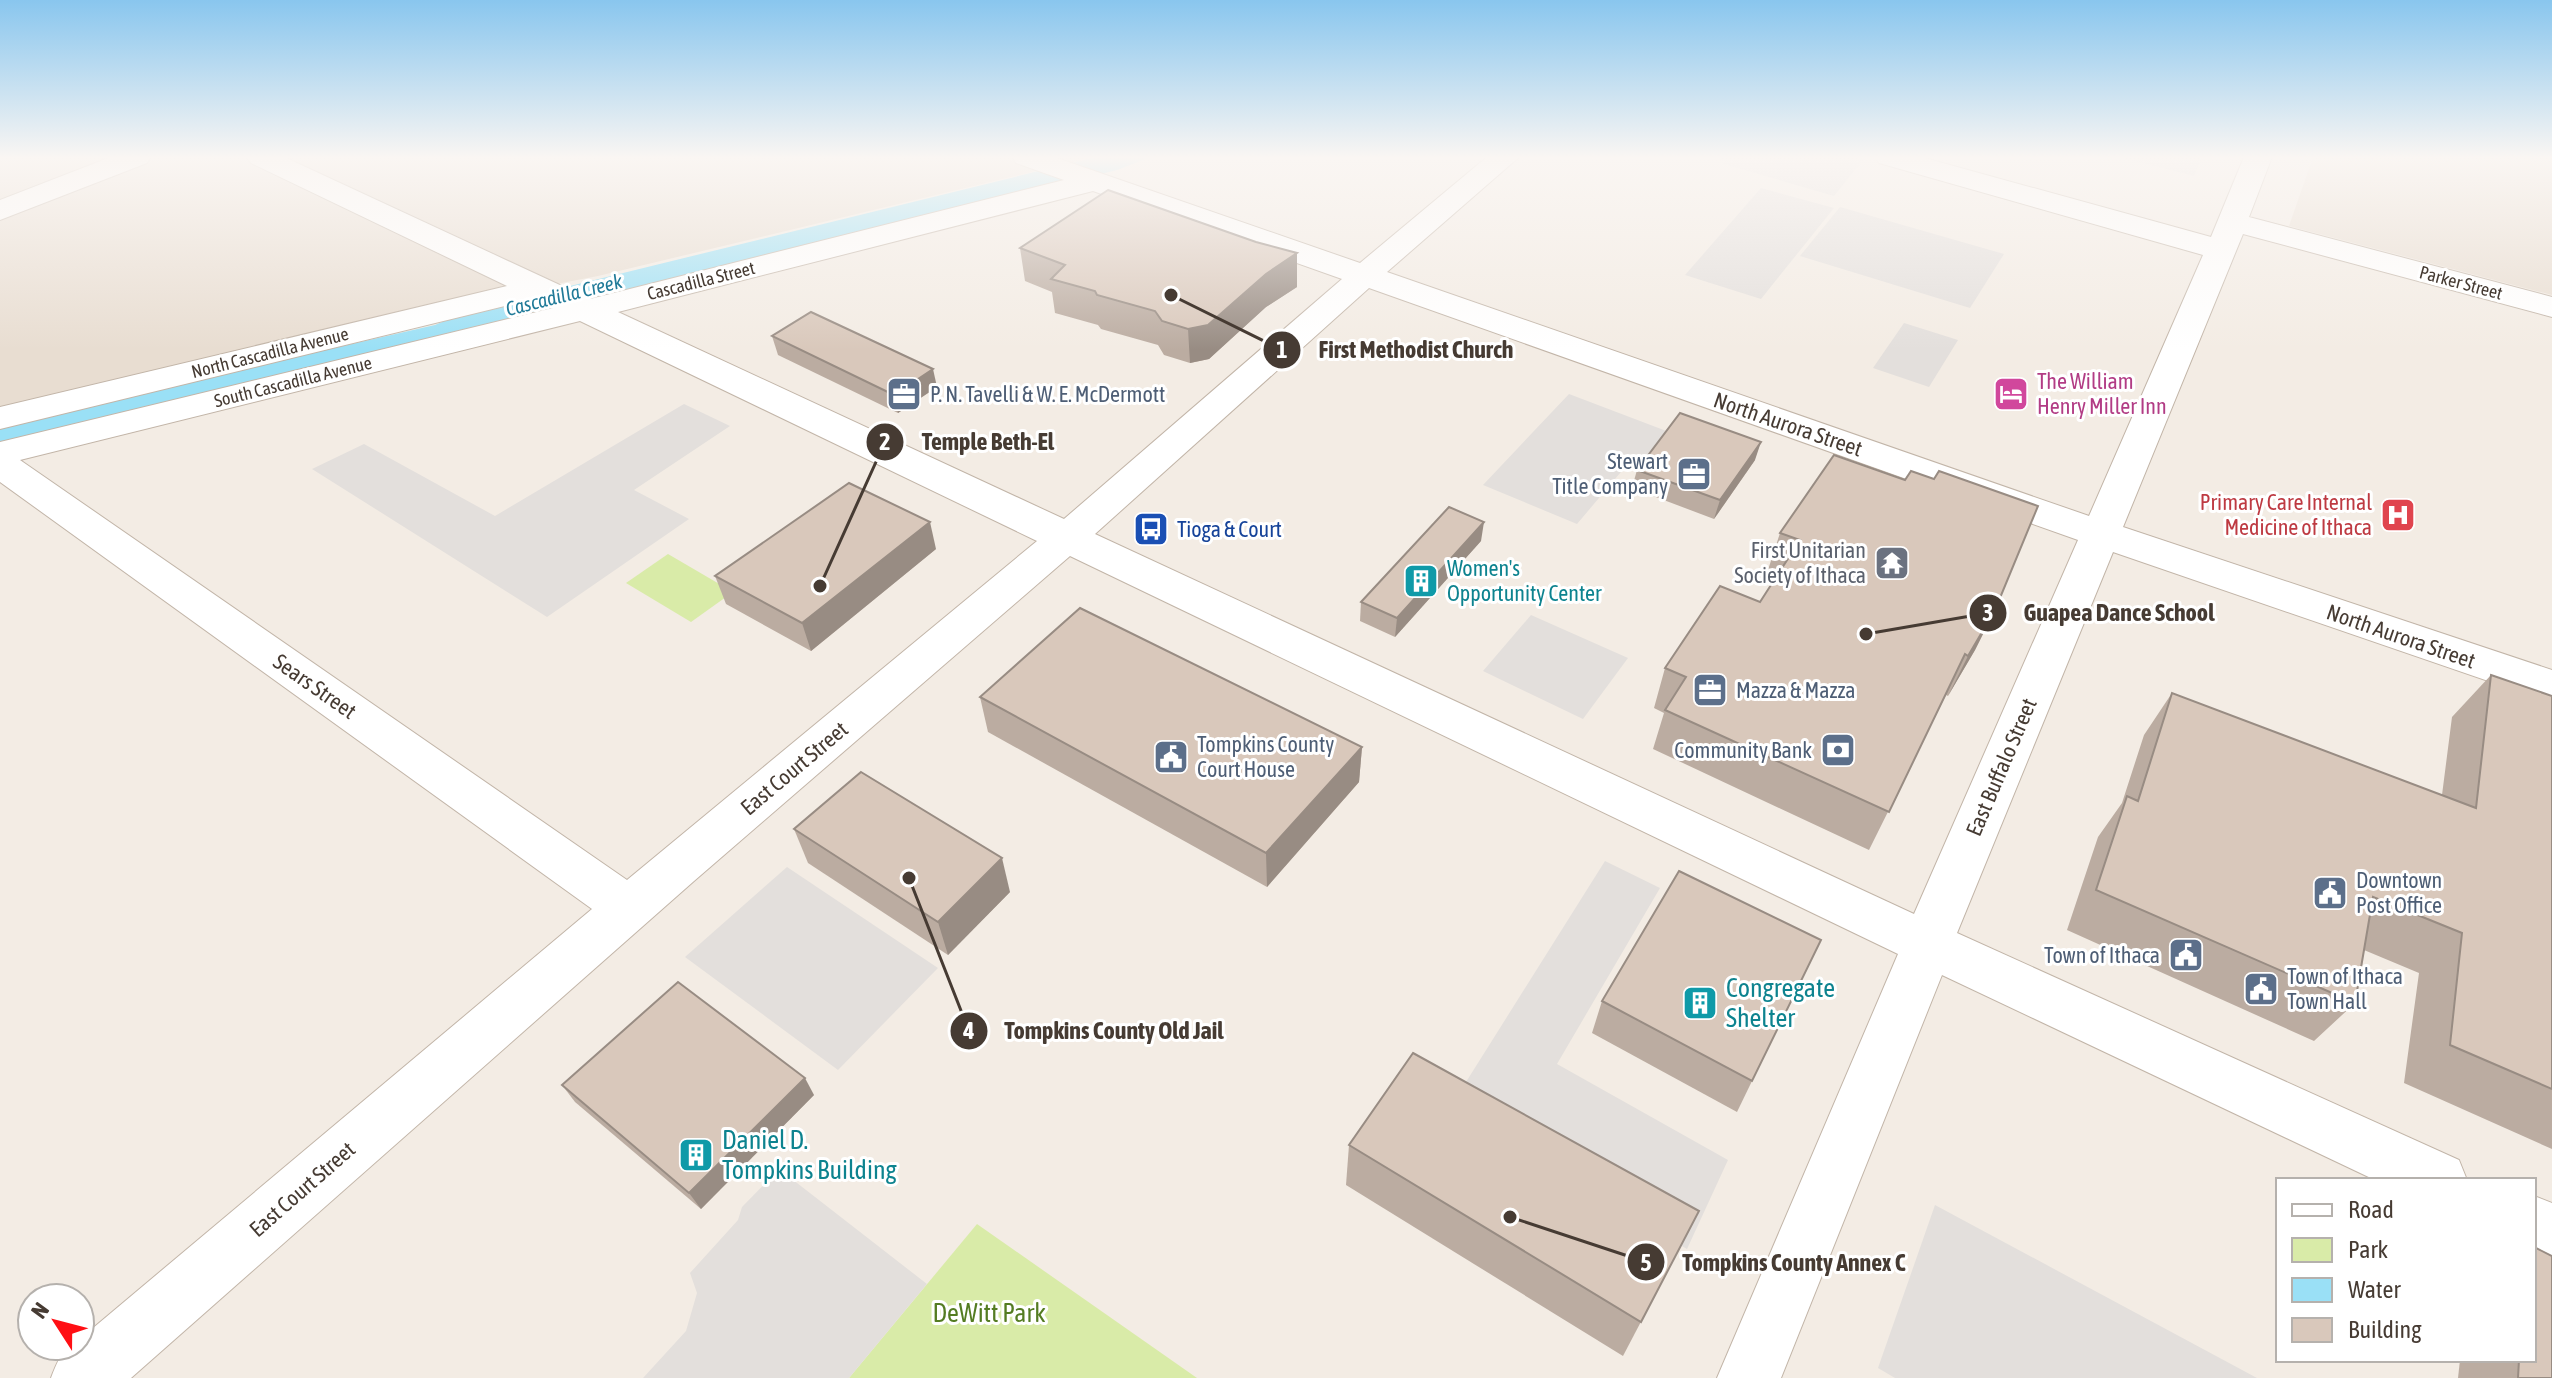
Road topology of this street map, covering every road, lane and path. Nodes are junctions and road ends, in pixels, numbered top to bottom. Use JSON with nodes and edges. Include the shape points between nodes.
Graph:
{"nodes":[{"id":1,"x":398,"y":221,"type":"edge"},
{"id":2,"x":937,"y":221,"type":"edge"},
{"id":3,"x":1209,"y":221,"type":"edge"},
{"id":4,"x":1429,"y":221,"type":"edge"},
{"id":5,"x":2163,"y":221,"type":"edge"},
{"id":6,"x":2232,"y":221,"type":"edge"},
{"id":7,"x":2226,"y":236,"type":"junction"},
{"id":8,"x":1364,"y":277,"type":"junction"},
{"id":9,"x":540,"y":288,"type":"junction"},
{"id":10,"x":2552,"y":307,"type":"edge"},
{"id":11,"x":586,"y":310,"type":"junction"},
{"id":12,"x":0,"y":418,"type":"edge"},
{"id":13,"x":0,"y":454,"type":"edge"},
{"id":14,"x":0,"y":464,"type":"edge"},
{"id":15,"x":2101,"y":534,"type":"junction"},
{"id":16,"x":1066,"y":536,"type":"junction"},
{"id":17,"x":2552,"y":687,"type":"edge"},
{"id":18,"x":630,"y":909,"type":"junction"},
{"id":19,"x":1928,"y":943,"type":"junction"},
{"id":20,"x":2434,"y":1178,"type":"edge"},
{"id":21,"x":83,"y":1378,"type":"edge"},
{"id":22,"x":1749,"y":1378,"type":"edge"}],
"edges":[{"from":1,"to":9,"type":"street"},
{"from":2,"to":11,"type":"street","name":"Cascadilla Street"},
{"from":3,"to":8,"type":"street","name":"North Aurora Street"},
{"from":4,"to":8,"type":"street","name":"East Court Street"},
{"from":5,"to":7,"type":"street","name":"Parker Street"},
{"from":6,"to":7,"type":"street","name":"East Buffalo Street"},
{"from":7,"to":10,"type":"street","name":"Parker Street"},
{"from":7,"to":15,"type":"street","name":"East Buffalo Street"},
{"from":8,"to":15,"type":"street","name":"North Aurora Street"},
{"from":8,"to":16,"type":"street","name":"East Court Street"},
{"from":9,"to":11,"type":"street"},
{"from":9,"to":12,"type":"street","name":"North Cascadilla Avenue"},
{"from":11,"to":13,"type":"street","name":"South Cascadilla Avenue"},
{"from":11,"to":16,"type":"street"},
{"from":14,"to":18,"type":"street","name":"Sears Street"},
{"from":15,"to":17,"type":"street","name":"North Aurora Street"},
{"from":15,"to":19,"type":"street","name":"East Buffalo Street"},
{"from":16,"to":18,"type":"street","name":"East Court Street"},
{"from":16,"to":19,"type":"street"},
{"from":18,"to":21,"type":"street","name":"East Court Street"},
{"from":19,"to":20,"type":"street"},
{"from":19,"to":22,"type":"street","name":"East Buffalo Street"}]}
